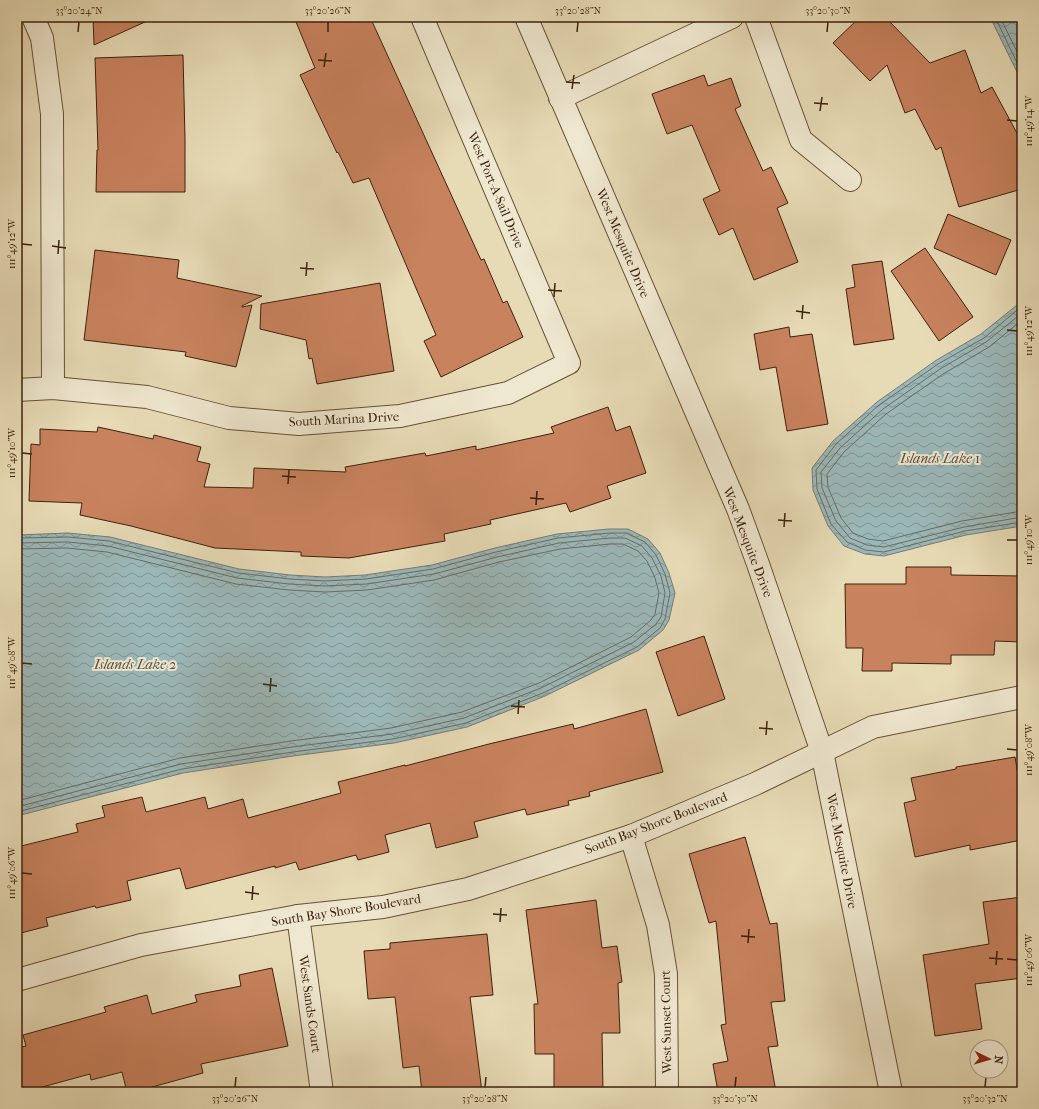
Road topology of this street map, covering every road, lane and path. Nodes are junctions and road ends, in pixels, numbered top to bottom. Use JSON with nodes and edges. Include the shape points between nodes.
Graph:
{"nodes":[{"id":1,"x":32,"y":17,"type":"edge"},
{"id":2,"x":422,"y":17,"type":"edge"},
{"id":3,"x":526,"y":17,"type":"edge"},
{"id":4,"x":732,"y":17,"type":"edge"},
{"id":5,"x":756,"y":17,"type":"edge"},
{"id":6,"x":560,"y":98,"type":"junction"},
{"id":7,"x":850,"y":180,"type":"dead end"},
{"id":8,"x":569,"y":363,"type":"joint"},
{"id":9,"x":53,"y":388,"type":"junction"},
{"id":10,"x":17,"y":390,"type":"edge"},
{"id":11,"x":1022,"y":697,"type":"edge"},
{"id":12,"x":822,"y":752,"type":"junction"},
{"id":13,"x":631,"y":836,"type":"junction"},
{"id":14,"x":298,"y":916,"type":"junction"},
{"id":15,"x":17,"y":980,"type":"edge"},
{"id":16,"x":322,"y":1092,"type":"edge"},
{"id":17,"x":667,"y":1092,"type":"edge"},
{"id":18,"x":891,"y":1092,"type":"edge"}],
"edges":[{"from":1,"to":9,"type":"street","via":[[42,38],[52,114]]},
{"from":2,"to":8,"type":"street","name":"West Port-A-Sail Drive"},
{"from":3,"to":6,"type":"street","name":"West Mesquite Drive"},
{"from":4,"to":6,"type":"street"},
{"from":5,"to":7,"type":"street","via":[[801,140]]},
{"from":6,"to":12,"type":"street","name":"West Mesquite Drive","via":[[738,509]]},
{"from":8,"to":9,"type":"street","name":"South Marina Drive","via":[[508,394],[400,416],[299,424],[229,418],[147,397]]},
{"from":9,"to":10,"type":"street","name":"South Marina Drive"},
{"from":11,"to":12,"type":"street","name":"South Bay Shore Boulevard","via":[[873,727]]},
{"from":12,"to":13,"type":"street","name":"South Bay Shore Boulevard","via":[[755,784]]},
{"from":12,"to":18,"type":"street","name":"West Mesquite Drive"},
{"from":13,"to":14,"type":"street","name":"South Bay Shore Boulevard","via":[[468,889],[382,907]]},
{"from":13,"to":17,"type":"street","name":"West Sunset Court","via":[[658,925],[666,974]]},
{"from":14,"to":15,"type":"street","name":"South Bay Shore Boulevard","via":[[141,945]]},
{"from":14,"to":16,"type":"street","name":"West Sands Court"}]}
